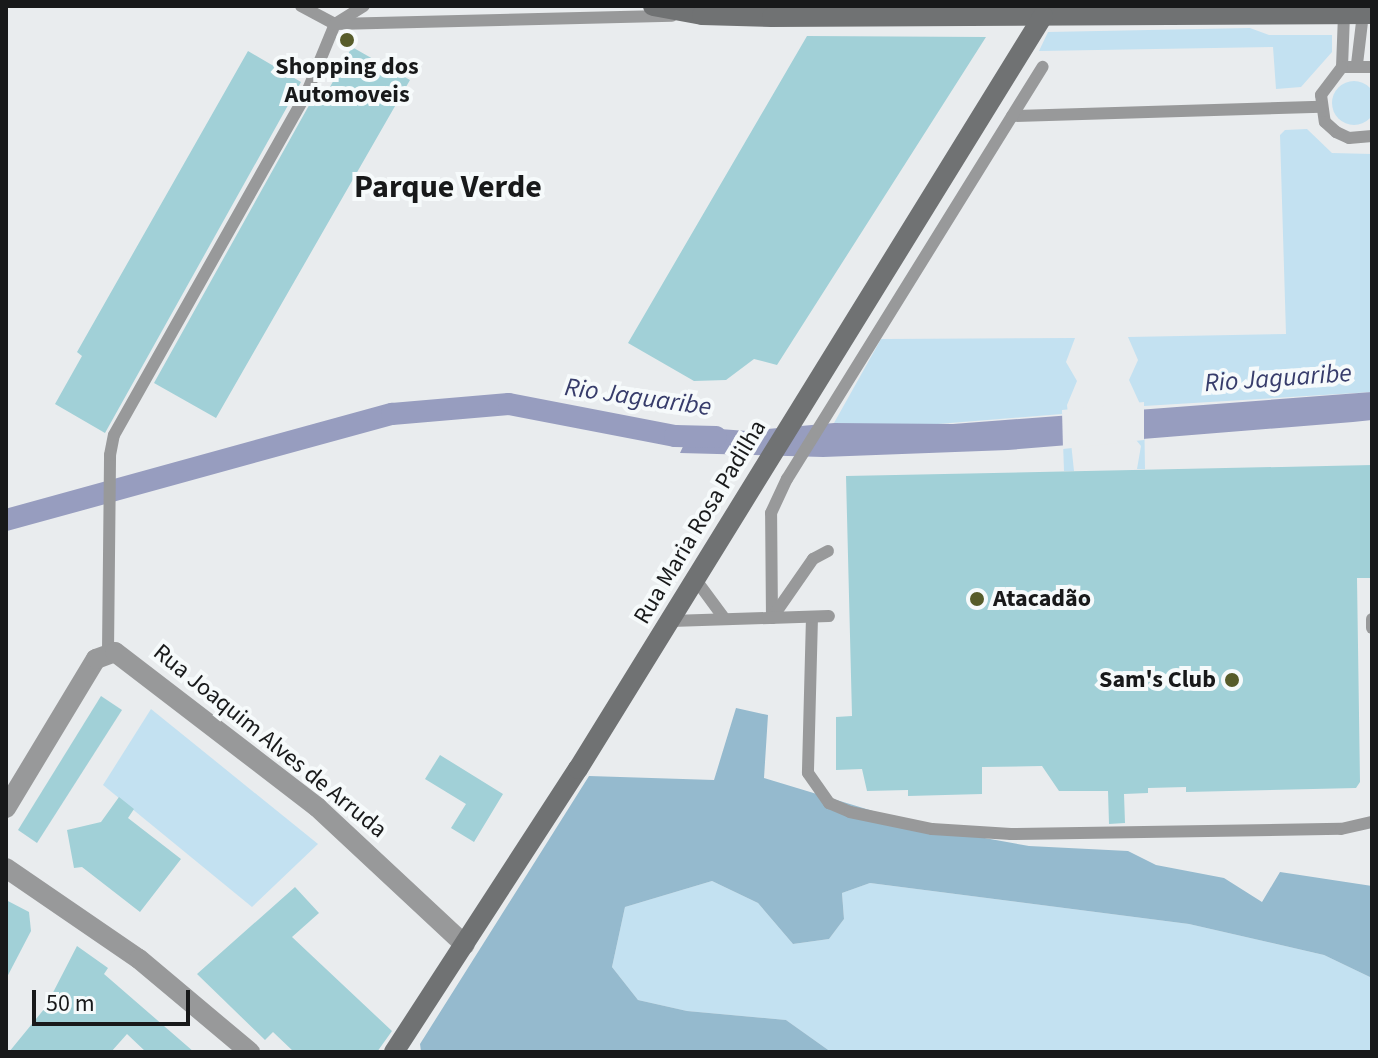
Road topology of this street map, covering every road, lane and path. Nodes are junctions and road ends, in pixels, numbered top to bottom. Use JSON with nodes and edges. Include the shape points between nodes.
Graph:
{"nodes":[{"id":1,"x":301,"y":6,"type":"edge"},
{"id":2,"x":364,"y":6,"type":"edge"},
{"id":3,"x":653,"y":6,"type":"edge"},
{"id":4,"x":1360,"y":14,"type":"edge"},
{"id":5,"x":702,"y":15,"type":"junction"},
{"id":6,"x":1043,"y":16,"type":"junction"},
{"id":7,"x":335,"y":24,"type":"junction"},
{"id":8,"x":1357,"y":64,"type":"junction"},
{"id":9,"x":1042,"y":67,"type":"dead end"},
{"id":10,"x":1342,"y":67,"type":"junction"},
{"id":11,"x":1372,"y":67,"type":"edge"},
{"id":12,"x":1321,"y":107,"type":"junction"},
{"id":13,"x":1012,"y":116,"type":"junction"},
{"id":14,"x":1372,"y":136,"type":"edge"},
{"id":15,"x":828,"y":551,"type":"dead end"},
{"id":16,"x":696,"y":580,"type":"junction"},
{"id":17,"x":829,"y":616,"type":"dead end"},
{"id":18,"x":812,"y":617,"type":"junction"},
{"id":19,"x":724,"y":618,"type":"junction"},
{"id":20,"x":772,"y":618,"type":"junction"},
{"id":21,"x":1372,"y":619,"type":"edge"},
{"id":22,"x":671,"y":621,"type":"junction"},
{"id":23,"x":1372,"y":628,"type":"edge"},
{"id":24,"x":108,"y":651,"type":"junction"},
{"id":25,"x":6,"y":808,"type":"edge"},
{"id":26,"x":1372,"y":822,"type":"edge"},
{"id":27,"x":6,"y":868,"type":"edge"},
{"id":28,"x":465,"y":945,"type":"junction"},
{"id":29,"x":250,"y":1052,"type":"edge"},
{"id":30,"x":394,"y":1052,"type":"edge"}],
"edges":[{"from":1,"to":7,"type":"lane"},
{"from":2,"to":7,"type":"lane"},
{"from":3,"to":5,"type":"main road"},
{"from":4,"to":6,"type":"main road"},
{"from":4,"to":8,"type":"lane"},
{"from":4,"to":10,"type":"lane"},
{"from":5,"to":6,"type":"main road"},
{"from":5,"to":7,"type":"lane"},
{"from":6,"to":16,"type":"main road","name":"Rua Maria Rosa Padilha"},
{"from":7,"to":24,"type":"lane","via":[[307,92],[120,421],[110,455]]},
{"from":8,"to":10,"type":"lane"},
{"from":8,"to":11,"type":"lane"},
{"from":9,"to":13,"type":"lane"},
{"from":10,"to":12,"type":"lane","via":[[1325,84]]},
{"from":12,"to":13,"type":"lane"},
{"from":12,"to":14,"type":"lane","via":[[1336,132],[1349,138]]},
{"from":13,"to":20,"type":"lane","via":[[787,479],[771,513]]},
{"from":15,"to":20,"type":"lane","via":[[813,559]]},
{"from":16,"to":19,"type":"lane"},
{"from":16,"to":22,"type":"main road","name":"Rua Maria Rosa Padilha"},
{"from":17,"to":18,"type":"lane"},
{"from":18,"to":20,"type":"lane"},
{"from":18,"to":26,"type":"lane","via":[[808,773],[829,803],[850,812],[932,829],[1011,834],[1341,829]]},
{"from":19,"to":20,"type":"lane"},
{"from":19,"to":22,"type":"lane"},
{"from":21,"to":23,"type":"lane"},
{"from":22,"to":28,"type":"main road","name":"Rua Maria Rosa Padilha"},
{"from":24,"to":25,"type":"street","via":[[96,659]]},
{"from":24,"to":28,"type":"street","name":"Rua Joaquim Alves de Arruda","via":[[317,807]]},
{"from":27,"to":29,"type":"street","via":[[139,959]]},
{"from":28,"to":30,"type":"main road","name":"Rua Maria Rosa Padilha"}]}
